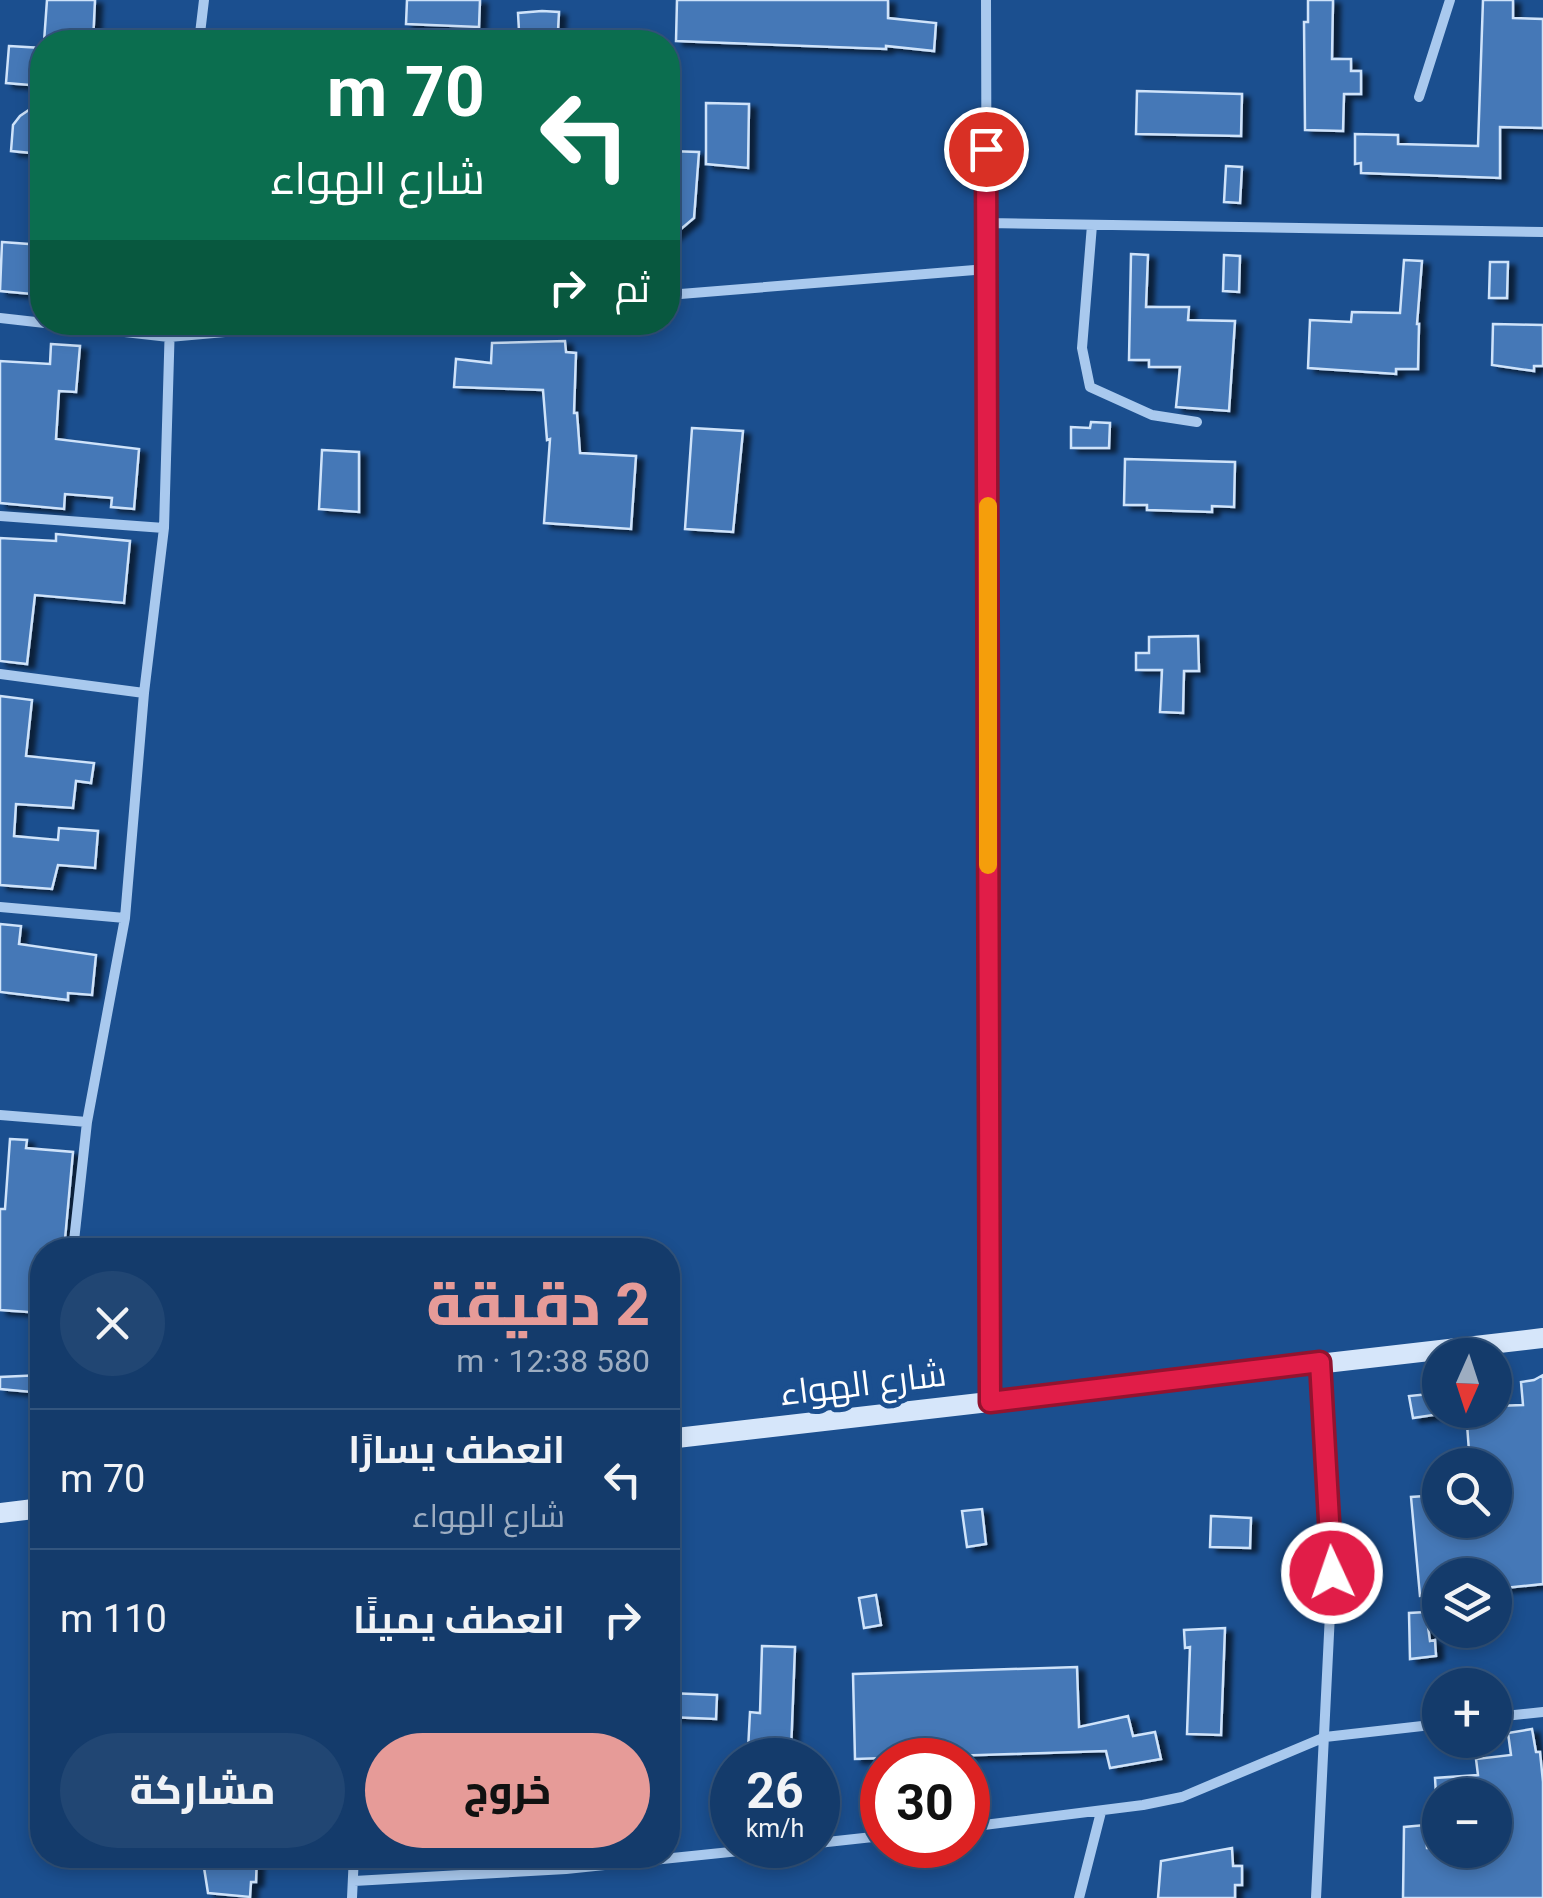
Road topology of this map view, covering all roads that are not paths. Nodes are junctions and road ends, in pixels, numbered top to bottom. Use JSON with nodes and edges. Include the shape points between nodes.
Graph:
{"nodes":[{"id":1,"x":204,"y":0,"type":"edge"},
{"id":2,"x":986,"y":0,"type":"edge"},
{"id":3,"x":1450,"y":0,"type":"edge"},
{"id":4,"x":201,"y":30,"type":"edge"},
{"id":5,"x":1419,"y":97,"type":"dead end"},
{"id":6,"x":986,"y":223,"type":"junction"},
{"id":7,"x":1092,"y":225,"type":"junction"},
{"id":8,"x":1543,"y":232,"type":"edge"},
{"id":9,"x":987,"y":269,"type":"junction"},
{"id":10,"x":680,"y":294,"type":"edge"},
{"id":11,"x":0,"y":318,"type":"edge"},
{"id":12,"x":30,"y":321,"type":"edge"},
{"id":13,"x":159,"y":335,"type":"edge"},
{"id":14,"x":180,"y":335,"type":"edge"},
{"id":15,"x":168,"y":336,"type":"junction"},
{"id":16,"x":1197,"y":422,"type":"dead end"},
{"id":17,"x":0,"y":516,"type":"edge"},
{"id":18,"x":164,"y":528,"type":"junction"},
{"id":19,"x":0,"y":674,"type":"edge"},
{"id":20,"x":144,"y":694,"type":"junction"},
{"id":21,"x":0,"y":907,"type":"edge"},
{"id":22,"x":126,"y":918,"type":"junction"},
{"id":23,"x":0,"y":1115,"type":"edge"},
{"id":24,"x":86,"y":1122,"type":"junction"},
{"id":25,"x":74,"y":1238,"type":"edge"},
{"id":26,"x":1543,"y":1338,"type":"edge"},
{"id":27,"x":1320,"y":1362,"type":"junction"},
{"id":28,"x":990,"y":1402,"type":"junction"},
{"id":29,"x":680,"y":1438,"type":"edge"},
{"id":30,"x":30,"y":1509,"type":"edge"},
{"id":31,"x":0,"y":1513,"type":"edge"},
{"id":32,"x":1543,"y":1712,"type":"edge"},
{"id":33,"x":1512,"y":1715,"type":"edge"},
{"id":34,"x":1422,"y":1726,"type":"edge"},
{"id":35,"x":1325,"y":1737,"type":"junction"},
{"id":36,"x":1101,"y":1812,"type":"junction"},
{"id":37,"x":990,"y":1824,"type":"edge"},
{"id":38,"x":710,"y":1854,"type":"edge"},
{"id":39,"x":680,"y":1858,"type":"edge"},
{"id":40,"x":354,"y":1868,"type":"edge"},
{"id":41,"x":584,"y":1868,"type":"edge"},
{"id":42,"x":354,"y":1881,"type":"junction"},
{"id":43,"x":352,"y":1898,"type":"edge"},
{"id":44,"x":1078,"y":1898,"type":"edge"},
{"id":45,"x":1316,"y":1898,"type":"edge"}],
"edges":[{"from":1,"to":4,"type":"street"},
{"from":2,"to":6,"type":"street"},
{"from":3,"to":5,"type":"street"},
{"from":6,"to":7,"type":"street"},
{"from":6,"to":9,"type":"street"},
{"from":7,"to":8,"type":"street"},
{"from":7,"to":16,"type":"street","via":[[1082,348],[1090,387],[1152,416]]},
{"from":9,"to":10,"type":"street"},
{"from":9,"to":28,"type":"street"},
{"from":11,"to":12,"type":"street"},
{"from":13,"to":15,"type":"street"},
{"from":14,"to":15,"type":"street"},
{"from":15,"to":18,"type":"street"},
{"from":17,"to":18,"type":"street"},
{"from":18,"to":20,"type":"street"},
{"from":19,"to":20,"type":"street"},
{"from":20,"to":22,"type":"street"},
{"from":21,"to":22,"type":"street"},
{"from":22,"to":24,"type":"street"},
{"from":23,"to":24,"type":"street"},
{"from":24,"to":25,"type":"street"},
{"from":26,"to":27,"type":"street","name":"شارع الهواء"},
{"from":27,"to":28,"type":"street","name":"شارع الهواء"},
{"from":27,"to":35,"type":"street","via":[[1332,1573]]},
{"from":28,"to":29,"type":"street","name":"شارع الهواء"},
{"from":30,"to":31,"type":"street"},
{"from":32,"to":33,"type":"street"},
{"from":34,"to":35,"type":"street"},
{"from":35,"to":36,"type":"street","via":[[1182,1797]]},
{"from":35,"to":45,"type":"street"},
{"from":36,"to":37,"type":"street"},
{"from":36,"to":44,"type":"street"},
{"from":38,"to":39,"type":"street"},
{"from":40,"to":42,"type":"street"},
{"from":41,"to":42,"type":"street"},
{"from":42,"to":43,"type":"street"}]}
